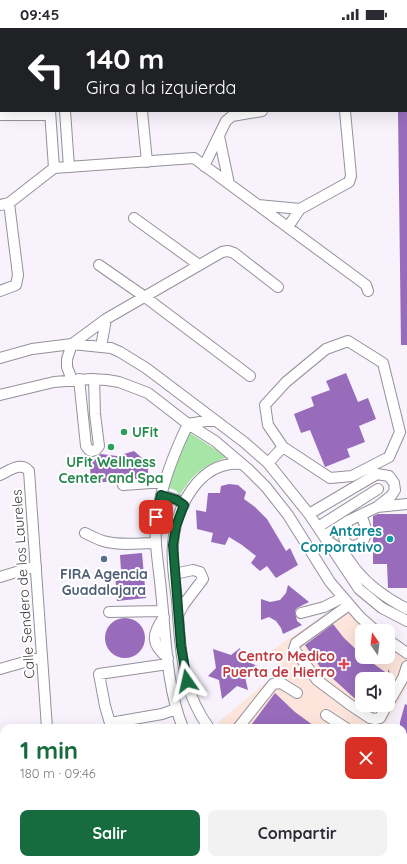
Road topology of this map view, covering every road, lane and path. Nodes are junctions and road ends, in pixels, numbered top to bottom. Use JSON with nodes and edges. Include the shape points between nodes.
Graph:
{"nodes":[{"id":1,"x":105,"y":28,"type":"edge"},
{"id":2,"x":134,"y":28,"type":"edge"},
{"id":3,"x":65,"y":112,"type":"edge"},
{"id":4,"x":142,"y":112,"type":"edge"},
{"id":5,"x":256,"y":112,"type":"edge"},
{"id":6,"x":345,"y":112,"type":"edge"},
{"id":7,"x":50,"y":113,"type":"edge"},
{"id":8,"x":0,"y":115,"type":"edge"},
{"id":9,"x":219,"y":136,"type":"junction"},
{"id":10,"x":147,"y":162,"type":"junction"},
{"id":11,"x":204,"y":166,"type":"junction"},
{"id":12,"x":69,"y":167,"type":"junction"},
{"id":13,"x":54,"y":168,"type":"junction"},
{"id":14,"x":229,"y":184,"type":"junction"},
{"id":15,"x":4,"y":204,"type":"edge"},
{"id":16,"x":258,"y":205,"type":"junction"},
{"id":17,"x":300,"y":209,"type":"junction"},
{"id":18,"x":134,"y":218,"type":"dead end"},
{"id":19,"x":288,"y":227,"type":"junction"},
{"id":20,"x":99,"y":265,"type":"dead end"},
{"id":21,"x":200,"y":265,"type":"junction"},
{"id":22,"x":278,"y":288,"type":"dead end"},
{"id":23,"x":0,"y":291,"type":"edge"},
{"id":24,"x":368,"y":291,"type":"dead end"},
{"id":25,"x":145,"y":297,"type":"junction"},
{"id":26,"x":106,"y":319,"type":"junction"},
{"id":27,"x":72,"y":344,"type":"junction"},
{"id":28,"x":101,"y":347,"type":"junction"},
{"id":29,"x":0,"y":358,"type":"edge"},
{"id":30,"x":250,"y":376,"type":"dead end"},
{"id":31,"x":94,"y":379,"type":"junction"},
{"id":32,"x":76,"y":380,"type":"junction"},
{"id":33,"x":2,"y":396,"type":"edge"},
{"id":34,"x":95,"y":403,"type":"junction"},
{"id":35,"x":82,"y":404,"type":"junction"},
{"id":36,"x":216,"y":421,"type":"junction"},
{"id":37,"x":188,"y":424,"type":"junction"},
{"id":38,"x":238,"y":437,"type":"junction"},
{"id":39,"x":283,"y":447,"type":"junction"},
{"id":40,"x":226,"y":450,"type":"junction"},
{"id":41,"x":268,"y":463,"type":"junction"},
{"id":42,"x":242,"y":464,"type":"junction"},
{"id":43,"x":0,"y":475,"type":"edge"},
{"id":44,"x":165,"y":482,"type":"junction"},
{"id":45,"x":123,"y":485,"type":"dead end"},
{"id":46,"x":378,"y":488,"type":"dead end"},
{"id":47,"x":161,"y":495,"type":"junction"},
{"id":48,"x":407,"y":504,"type":"edge"},
{"id":49,"x":184,"y":505,"type":"junction"},
{"id":50,"x":377,"y":507,"type":"junction"},
{"id":51,"x":310,"y":514,"type":"junction"},
{"id":52,"x":361,"y":515,"type":"junction"},
{"id":53,"x":348,"y":521,"type":"junction"},
{"id":54,"x":318,"y":527,"type":"junction"},
{"id":55,"x":86,"y":533,"type":"dead end"},
{"id":56,"x":326,"y":538,"type":"junction"},
{"id":57,"x":156,"y":542,"type":"junction"},
{"id":58,"x":36,"y":566,"type":"junction"},
{"id":59,"x":174,"y":574,"type":"junction"},
{"id":60,"x":0,"y":576,"type":"edge"},
{"id":61,"x":346,"y":601,"type":"junction"},
{"id":62,"x":407,"y":609,"type":"edge"},
{"id":63,"x":109,"y":612,"type":"dead end"},
{"id":64,"x":301,"y":613,"type":"dead end"},
{"id":65,"x":163,"y":614,"type":"junction"},
{"id":66,"x":178,"y":614,"type":"junction"},
{"id":67,"x":407,"y":622,"type":"edge"},
{"id":68,"x":369,"y":624,"type":"edge"},
{"id":69,"x":395,"y":645,"type":"edge"},
{"id":70,"x":407,"y":653,"type":"edge"},
{"id":71,"x":42,"y":657,"type":"junction"},
{"id":72,"x":168,"y":661,"type":"junction"},
{"id":73,"x":407,"y":666,"type":"edge"},
{"id":74,"x":0,"y":669,"type":"edge"},
{"id":75,"x":395,"y":692,"type":"edge"},
{"id":76,"x":297,"y":693,"type":"dead end"},
{"id":77,"x":191,"y":694,"type":"junction"},
{"id":78,"x":175,"y":704,"type":"junction"},
{"id":79,"x":355,"y":708,"type":"edge"},
{"id":80,"x":361,"y":712,"type":"edge"},
{"id":81,"x":384,"y":712,"type":"edge"},
{"id":82,"x":326,"y":715,"type":"dead end"},
{"id":83,"x":47,"y":724,"type":"edge"},
{"id":84,"x":182,"y":724,"type":"edge"},
{"id":85,"x":207,"y":724,"type":"edge"},
{"id":86,"x":241,"y":724,"type":"edge"},
{"id":87,"x":340,"y":724,"type":"edge"}],
"edges":[{"from":1,"to":2,"type":"street"},
{"from":3,"to":12,"type":"street"},
{"from":4,"to":10,"type":"street"},
{"from":5,"to":9,"type":"street","via":[[232,116],[226,121]]},
{"from":6,"to":17,"type":"street","via":[[351,176],[349,182]]},
{"from":7,"to":8,"type":"street"},
{"from":7,"to":13,"type":"street"},
{"from":9,"to":11,"type":"street"},
{"from":9,"to":14,"type":"street"},
{"from":10,"to":11,"type":"street","via":[[194,158]]},
{"from":10,"to":12,"type":"street"},
{"from":11,"to":14,"type":"street"},
{"from":12,"to":13,"type":"street"},
{"from":13,"to":15,"type":"street"},
{"from":14,"to":16,"type":"street"},
{"from":15,"to":23,"type":"street","via":[[18,275],[16,285]]},
{"from":16,"to":17,"type":"street"},
{"from":16,"to":19,"type":"street"},
{"from":17,"to":19,"type":"street"},
{"from":18,"to":21,"type":"street"},
{"from":19,"to":24,"type":"street","via":[[366,285]]},
{"from":20,"to":25,"type":"street"},
{"from":21,"to":22,"type":"street","via":[[228,251]]},
{"from":21,"to":25,"type":"street"},
{"from":25,"to":26,"type":"street"},
{"from":25,"to":30,"type":"street"},
{"from":26,"to":27,"type":"street"},
{"from":26,"to":28,"type":"street"},
{"from":27,"to":28,"type":"street"},
{"from":27,"to":29,"type":"street","via":[[32,349]]},
{"from":27,"to":32,"type":"street","via":[[67,367]]},
{"from":28,"to":36,"type":"street","via":[[120,352],[146,368]]},
{"from":31,"to":32,"type":"street"},
{"from":31,"to":34,"type":"street"},
{"from":31,"to":37,"type":"street","via":[[119,382],[148,393]]},
{"from":32,"to":33,"type":"street","via":[[36,385]]},
{"from":32,"to":35,"type":"street"},
{"from":34,"to":35,"type":"street"},
{"from":34,"to":35,"type":"street","via":[[99,446],[92,451],[86,446]]},
{"from":36,"to":37,"type":"street","via":[[206,420]]},
{"from":36,"to":38,"type":"street"},
{"from":37,"to":40,"type":"street"},
{"from":37,"to":44,"type":"street","via":[[174,453]]},
{"from":38,"to":40,"type":"street"},
{"from":38,"to":41,"type":"street"},
{"from":39,"to":39,"type":"street","via":[[268,425],[265,405],[286,382],[326,349],[348,341],[383,363],[400,432],[389,457],[352,476],[330,478]]},
{"from":39,"to":41,"type":"street"},
{"from":40,"to":42,"type":"street"},
{"from":41,"to":51,"type":"street"},
{"from":42,"to":49,"type":"street","via":[[228,464],[211,470],[194,487]]},
{"from":42,"to":61,"type":"street","via":[[266,487],[288,515],[330,582]]},
{"from":43,"to":58,"type":"street","name":"Calle Sendero de los Laureles","via":[[18,466],[29,471]]},
{"from":44,"to":45,"type":"street"},
{"from":44,"to":47,"type":"street"},
{"from":46,"to":54,"type":"street"},
{"from":47,"to":49,"type":"street"},
{"from":47,"to":57,"type":"street","via":[[156,517]]},
{"from":48,"to":50,"type":"street"},
{"from":49,"to":59,"type":"street","via":[[176,526],[173,545]]},
{"from":50,"to":51,"type":"street","via":[[395,490],[389,476],[377,474]]},
{"from":50,"to":52,"type":"street"},
{"from":51,"to":54,"type":"street"},
{"from":52,"to":53,"type":"street"},
{"from":52,"to":53,"type":"street","via":[[366,529],[365,537],[358,545],[348,545],[344,539]]},
{"from":53,"to":56,"type":"street"},
{"from":54,"to":56,"type":"street"},
{"from":55,"to":57,"type":"street","via":[[102,541],[121,544]]},
{"from":56,"to":62,"type":"street","via":[[344,553],[373,588]]},
{"from":56,"to":67,"type":"street","via":[[353,581],[366,595],[382,608]]},
{"from":57,"to":65,"type":"street"},
{"from":58,"to":60,"type":"street"},
{"from":58,"to":71,"type":"street","name":"Calle Sendero de los Laureles"},
{"from":59,"to":66,"type":"street"},
{"from":59,"to":66,"type":"street","via":[[194,570],[200,572],[203,579]]},
{"from":61,"to":64,"type":"street"},
{"from":61,"to":68,"type":"street"},
{"from":61,"to":79,"type":"street","via":[[296,643],[294,649],[318,680]]},
{"from":63,"to":65,"type":"street"},
{"from":65,"to":72,"type":"street"},
{"from":66,"to":77,"type":"street","via":[[183,664]]},
{"from":69,"to":70,"type":"street"},
{"from":71,"to":74,"type":"street"},
{"from":71,"to":83,"type":"street","name":"Calle Sendero de los Laureles"},
{"from":72,"to":78,"type":"street"},
{"from":72,"to":78,"type":"street","via":[[99,674],[110,723],[162,714]]},
{"from":73,"to":75,"type":"street"},
{"from":76,"to":86,"type":"street","via":[[281,683],[273,684]]},
{"from":77,"to":78,"type":"street"},
{"from":77,"to":85,"type":"street"},
{"from":78,"to":84,"type":"street"},
{"from":80,"to":81,"type":"street","via":[[375,719],[380,718]]},
{"from":82,"to":87,"type":"street"}]}
